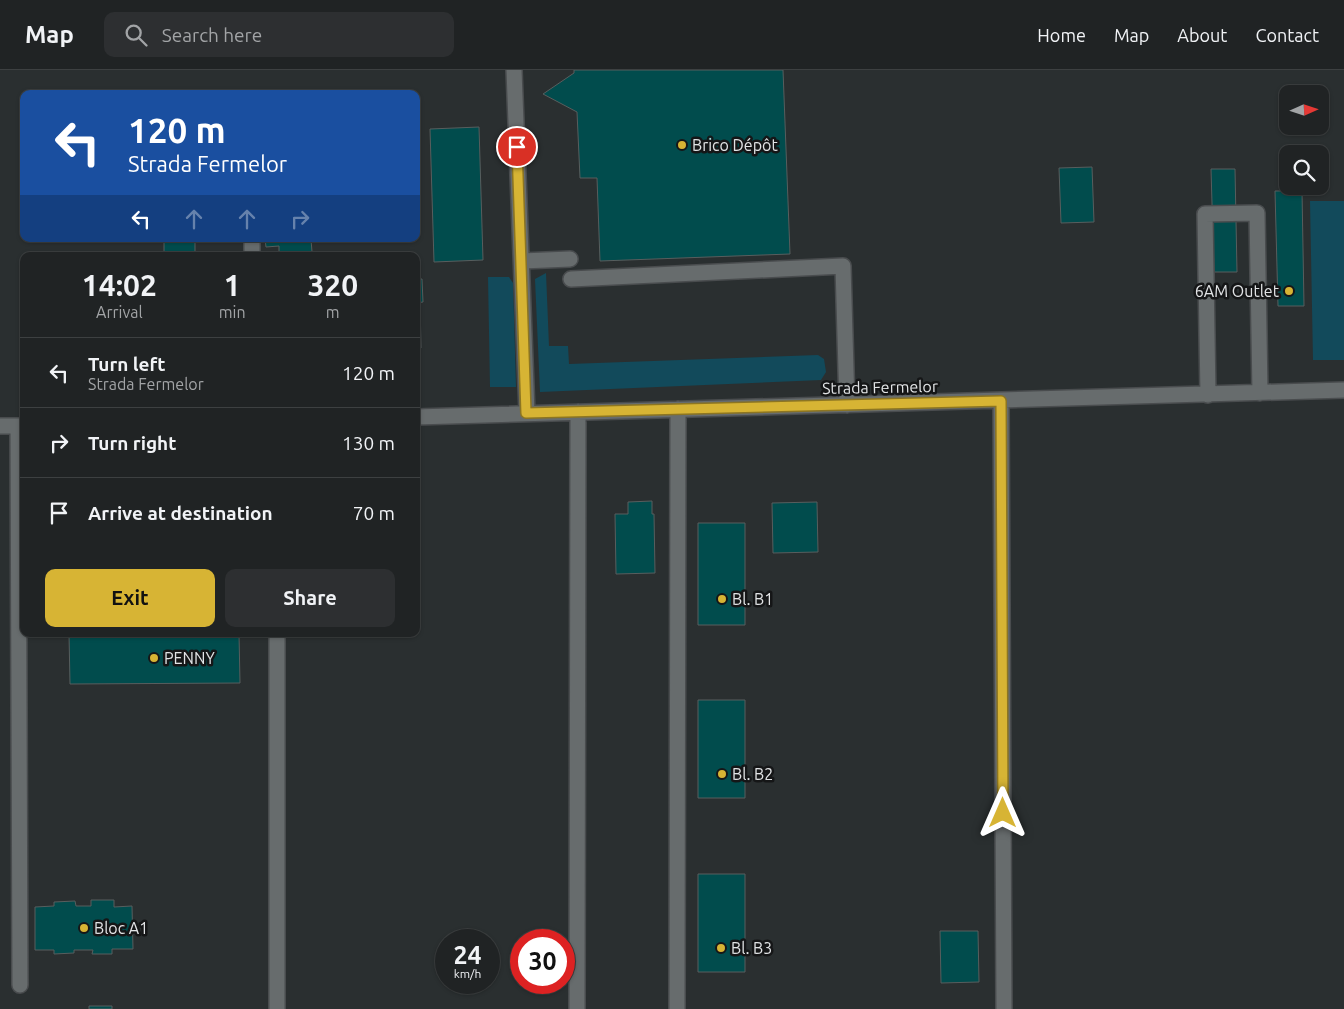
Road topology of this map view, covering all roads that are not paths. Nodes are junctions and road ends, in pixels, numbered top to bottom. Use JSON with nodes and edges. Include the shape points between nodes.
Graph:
{"nodes":[{"id":1,"x":514,"y":70,"type":"edge"},
{"id":2,"x":570,"y":259,"type":"dead end"},
{"id":3,"x":522,"y":261,"type":"junction"},
{"id":4,"x":571,"y":279,"type":"dead end"},
{"id":5,"x":1344,"y":390,"type":"edge"},
{"id":6,"x":1260,"y":393,"type":"junction"},
{"id":7,"x":1208,"y":395,"type":"junction"},
{"id":8,"x":1001,"y":401,"type":"junction"},
{"id":9,"x":847,"y":405,"type":"junction"},
{"id":10,"x":678,"y":409,"type":"junction"},
{"id":11,"x":578,"y":412,"type":"junction"},
{"id":12,"x":526,"y":413,"type":"junction"},
{"id":13,"x":420,"y":416,"type":"edge"},
{"id":14,"x":0,"y":426,"type":"edge"},
{"id":15,"x":20,"y":426,"type":"edge"},
{"id":16,"x":21,"y":637,"type":"edge"},
{"id":17,"x":277,"y":637,"type":"edge"},
{"id":18,"x":20,"y":985,"type":"dead end"},
{"id":19,"x":277,"y":1009,"type":"edge"},
{"id":20,"x":577,"y":1009,"type":"edge"},
{"id":21,"x":677,"y":1009,"type":"edge"},
{"id":22,"x":1004,"y":1009,"type":"edge"}],
"edges":[{"from":1,"to":3,"type":"street"},
{"from":2,"to":3,"type":"street"},
{"from":3,"to":12,"type":"street"},
{"from":4,"to":9,"type":"street","via":[[843,266]]},
{"from":5,"to":6,"type":"street","name":"Strada Fermelor"},
{"from":6,"to":7,"type":"street","name":"Strada Fermelor"},
{"from":6,"to":7,"type":"street","via":[[1257,213],[1205,214]]},
{"from":7,"to":8,"type":"street","name":"Strada Fermelor"},
{"from":8,"to":9,"type":"street","name":"Strada Fermelor"},
{"from":8,"to":22,"type":"street"},
{"from":9,"to":10,"type":"street","name":"Strada Fermelor"},
{"from":10,"to":11,"type":"street","name":"Strada Fermelor"},
{"from":10,"to":21,"type":"street"},
{"from":11,"to":12,"type":"street","name":"Strada Fermelor"},
{"from":11,"to":20,"type":"street"},
{"from":12,"to":13,"type":"street","name":"Strada Fermelor"},
{"from":14,"to":15,"type":"street"},
{"from":16,"to":18,"type":"street"},
{"from":17,"to":19,"type":"street"}]}
